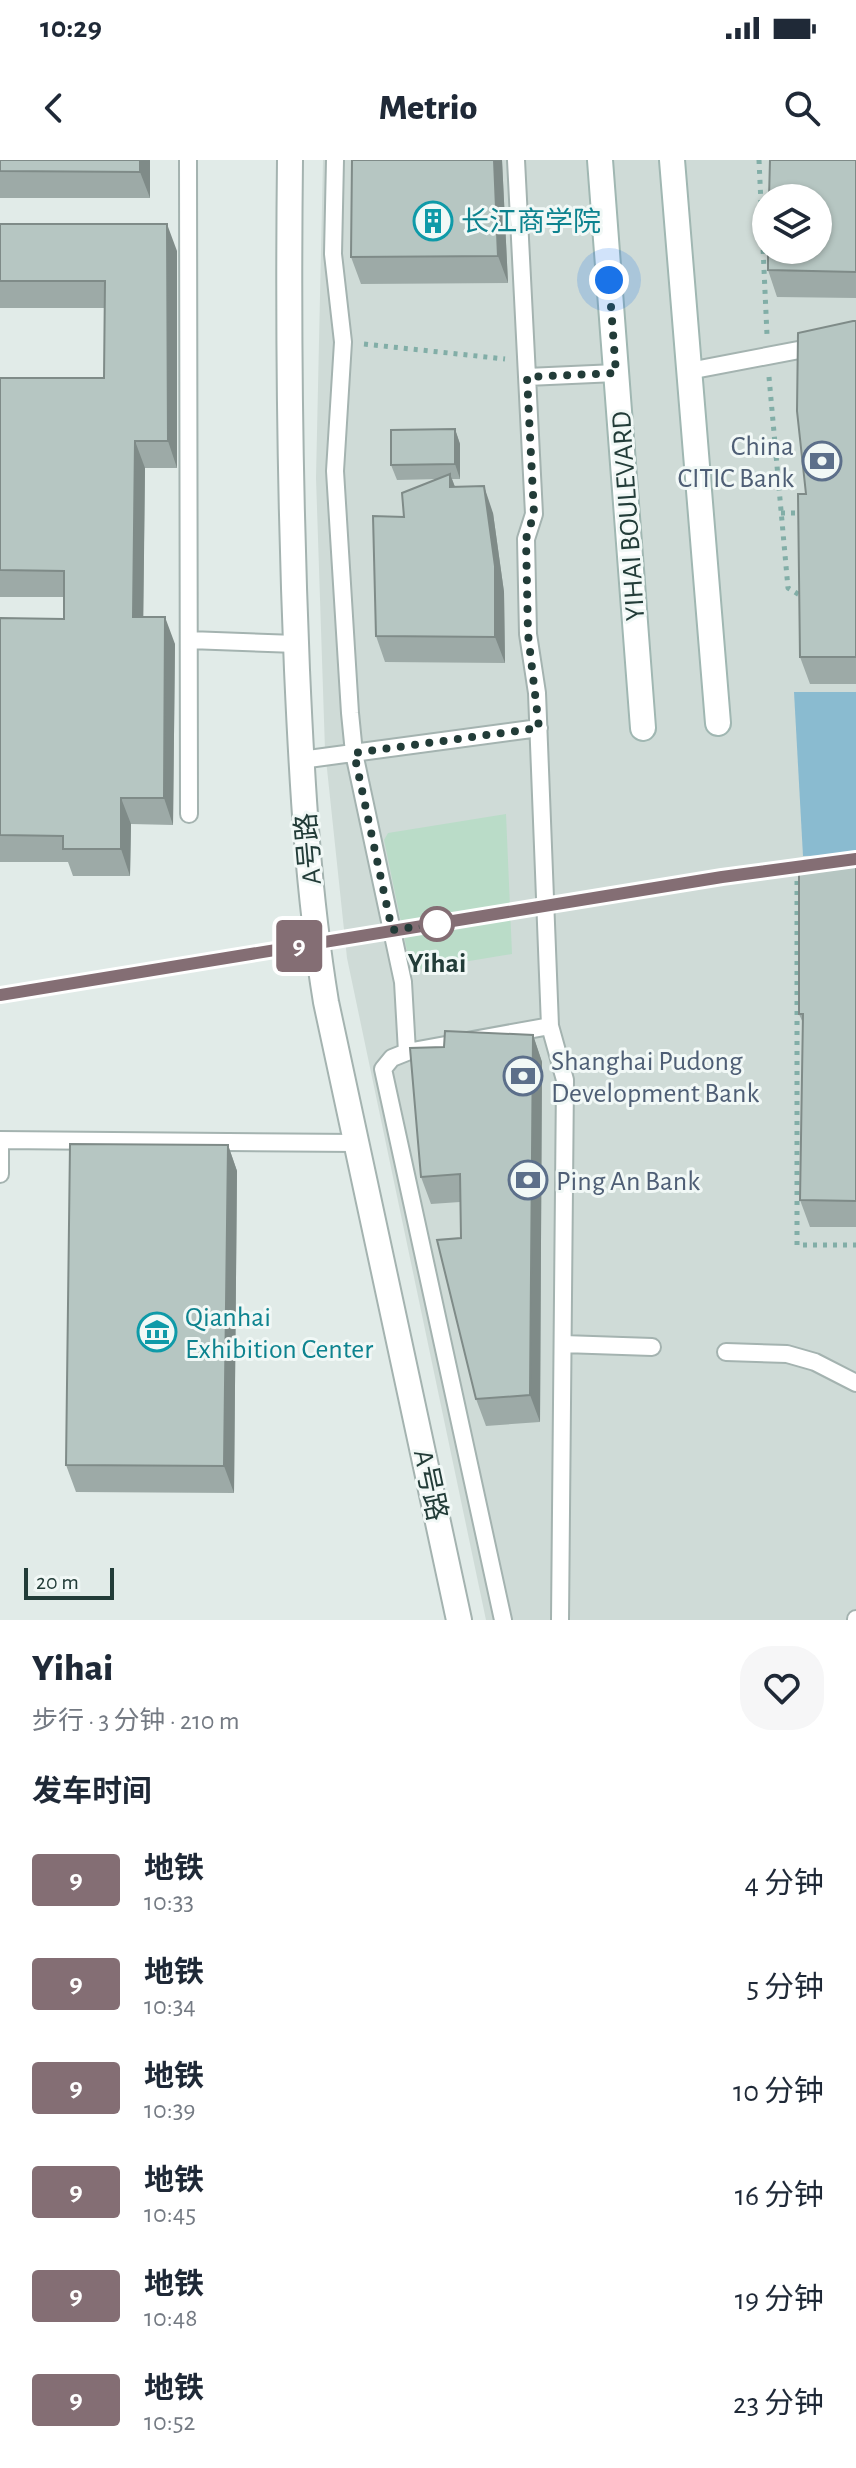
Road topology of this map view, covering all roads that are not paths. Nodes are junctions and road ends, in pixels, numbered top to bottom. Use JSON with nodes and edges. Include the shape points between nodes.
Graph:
{"nodes":[{"id":1,"x":188,"y":160,"type":"edge"},
{"id":2,"x":290,"y":160,"type":"edge"},
{"id":3,"x":335,"y":160,"type":"edge"},
{"id":4,"x":516,"y":160,"type":"edge"},
{"id":5,"x":600,"y":160,"type":"edge"},
{"id":6,"x":672,"y":160,"type":"edge"},
{"id":7,"x":856,"y":339,"type":"edge"},
{"id":8,"x":527,"y":369,"type":"junction"},
{"id":9,"x":689,"y":371,"type":"junction"},
{"id":10,"x":616,"y":373,"type":"junction"},
{"id":11,"x":189,"y":640,"type":"junction"},
{"id":12,"x":296,"y":644,"type":"junction"},
{"id":13,"x":718,"y":723,"type":"dead end"},
{"id":14,"x":539,"y":728,"type":"junction"},
{"id":15,"x":643,"y":728,"type":"dead end"},
{"id":16,"x":354,"y":753,"type":"junction"},
{"id":17,"x":301,"y":760,"type":"junction"},
{"id":18,"x":189,"y":814,"type":"dead end"},
{"id":19,"x":550,"y":1026,"type":"junction"},
{"id":20,"x":407,"y":1052,"type":"junction"},
{"id":21,"x":357,"y":1143,"type":"junction"},
{"id":22,"x":0,"y":1174,"type":"edge"},
{"id":23,"x":563,"y":1344,"type":"junction"},
{"id":24,"x":652,"y":1347,"type":"dead end"},
{"id":25,"x":726,"y":1352,"type":"dead end"},
{"id":26,"x":856,"y":1383,"type":"edge"},
{"id":27,"x":459,"y":1620,"type":"edge"},
{"id":28,"x":503,"y":1620,"type":"edge"},
{"id":29,"x":560,"y":1620,"type":"edge"}],
"edges":[{"from":1,"to":11,"type":"lane"},
{"from":2,"to":12,"type":"street","name":"A号路","via":[[288,415]]},
{"from":3,"to":16,"type":"lane","via":[[333,254],[343,342],[335,471]]},
{"from":4,"to":8,"type":"lane"},
{"from":5,"to":10,"type":"street","name":"YIHAI BOULEVARD"},
{"from":6,"to":9,"type":"street"},
{"from":7,"to":9,"type":"lane"},
{"from":8,"to":10,"type":"lane"},
{"from":8,"to":14,"type":"lane","via":[[534,514],[526,539],[528,634]]},
{"from":9,"to":13,"type":"street"},
{"from":10,"to":15,"type":"street","name":"YIHAI BOULEVARD"},
{"from":11,"to":12,"type":"lane"},
{"from":11,"to":18,"type":"lane"},
{"from":12,"to":17,"type":"street","name":"A号路"},
{"from":14,"to":16,"type":"lane"},
{"from":14,"to":19,"type":"lane"},
{"from":16,"to":17,"type":"lane"},
{"from":16,"to":20,"type":"lane","via":[[403,982]]},
{"from":17,"to":21,"type":"street","name":"A号路","via":[[316,936]]},
{"from":19,"to":20,"type":"lane"},
{"from":19,"to":23,"type":"lane","via":[[565,1080]]},
{"from":20,"to":28,"type":"lane","via":[[387,1063],[382,1078]]},
{"from":21,"to":22,"type":"lane","via":[[0,1140]]},
{"from":21,"to":27,"type":"street","name":"A号路"},
{"from":23,"to":24,"type":"lane"},
{"from":23,"to":29,"type":"lane"},
{"from":25,"to":26,"type":"lane","via":[[800,1357]]}]}
